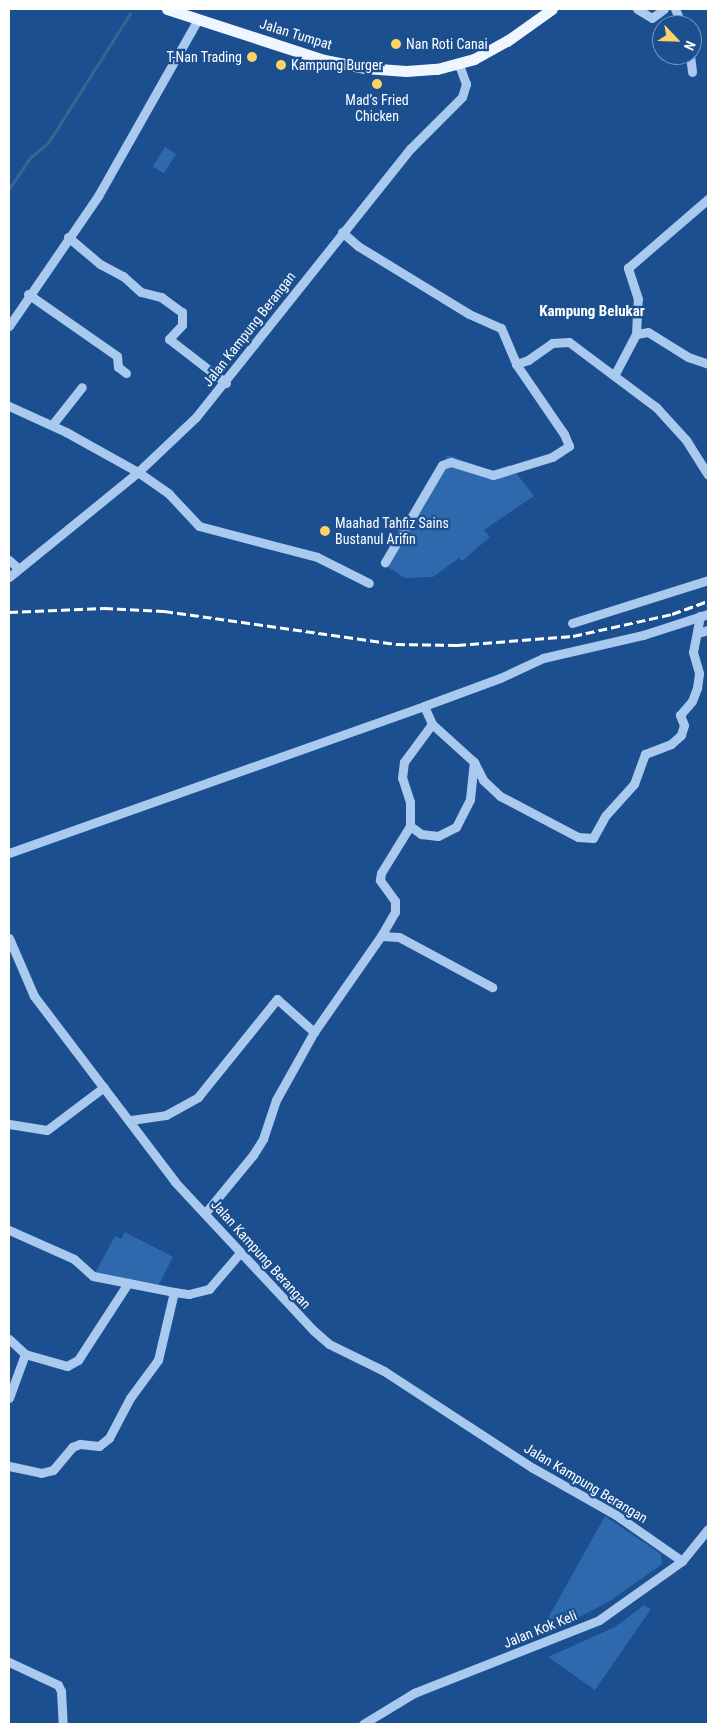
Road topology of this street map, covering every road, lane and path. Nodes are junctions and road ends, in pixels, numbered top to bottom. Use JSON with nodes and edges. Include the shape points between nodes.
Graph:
{"nodes":[{"id":1,"x":167,"y":9,"type":"edge"},
{"id":2,"x":552,"y":9,"type":"edge"},
{"id":3,"x":637,"y":9,"type":"edge"},
{"id":4,"x":664,"y":9,"type":"edge"},
{"id":5,"x":539,"y":12,"type":"edge"},
{"id":6,"x":198,"y":19,"type":"junction"},
{"id":7,"x":459,"y":65,"type":"junction"},
{"id":8,"x":691,"y":65,"type":"edge"},
{"id":9,"x":692,"y":72,"type":"dead end"},
{"id":10,"x":708,"y":199,"type":"edge"},
{"id":11,"x":342,"y":232,"type":"junction"},
{"id":12,"x":68,"y":237,"type":"junction"},
{"id":13,"x":28,"y":294,"type":"junction"},
{"id":14,"x":9,"y":326,"type":"edge"},
{"id":15,"x":636,"y":334,"type":"junction"},
{"id":16,"x":516,"y":364,"type":"junction"},
{"id":17,"x":708,"y":364,"type":"edge"},
{"id":18,"x":126,"y":373,"type":"dead end"},
{"id":19,"x":615,"y":374,"type":"junction"},
{"id":20,"x":226,"y":383,"type":"junction"},
{"id":21,"x":82,"y":387,"type":"dead end"},
{"id":22,"x":9,"y":406,"type":"edge"},
{"id":23,"x":52,"y":425,"type":"junction"},
{"id":24,"x":138,"y":472,"type":"junction"},
{"id":25,"x":708,"y":475,"type":"edge"},
{"id":26,"x":9,"y":560,"type":"edge"},
{"id":27,"x":384,"y":562,"type":"dead end"},
{"id":28,"x":18,"y":568,"type":"junction"},
{"id":29,"x":9,"y":577,"type":"edge"},
{"id":30,"x":708,"y":580,"type":"edge"},
{"id":31,"x":369,"y":583,"type":"dead end"},
{"id":32,"x":704,"y":615,"type":"edge"},
{"id":33,"x":572,"y":623,"type":"dead end"},
{"id":34,"x":708,"y":630,"type":"edge"},
{"id":35,"x":698,"y":633,"type":"junction"},
{"id":36,"x":424,"y":706,"type":"junction"},
{"id":37,"x":432,"y":724,"type":"junction"},
{"id":38,"x":474,"y":762,"type":"junction"},
{"id":39,"x":410,"y":826,"type":"junction"},
{"id":40,"x":9,"y":853,"type":"edge"},
{"id":41,"x":381,"y":936,"type":"junction"},
{"id":42,"x":9,"y":938,"type":"edge"},
{"id":43,"x":492,"y":987,"type":"dead end"},
{"id":44,"x":314,"y":1032,"type":"junction"},
{"id":45,"x":104,"y":1087,"type":"junction"},
{"id":46,"x":131,"y":1120,"type":"junction"},
{"id":47,"x":9,"y":1124,"type":"edge"},
{"id":48,"x":206,"y":1212,"type":"junction"},
{"id":49,"x":9,"y":1230,"type":"edge"},
{"id":50,"x":239,"y":1254,"type":"junction"},
{"id":51,"x":128,"y":1283,"type":"junction"},
{"id":52,"x":174,"y":1292,"type":"junction"},
{"id":53,"x":9,"y":1339,"type":"edge"},
{"id":54,"x":25,"y":1354,"type":"junction"},
{"id":55,"x":9,"y":1398,"type":"edge"},
{"id":56,"x":9,"y":1466,"type":"edge"},
{"id":57,"x":708,"y":1529,"type":"edge"},
{"id":58,"x":682,"y":1561,"type":"junction"},
{"id":59,"x":9,"y":1662,"type":"edge"},
{"id":60,"x":63,"y":1724,"type":"edge"},
{"id":61,"x":363,"y":1724,"type":"edge"}],
"edges":[{"from":1,"to":6,"type":"main road","name":"Jalan Tumpat"},
{"from":2,"to":5,"type":"main road","name":"Jalan Tumpat"},
{"from":3,"to":4,"type":"street","via":[[652,18]]},
{"from":5,"to":7,"type":"main road","name":"Jalan Tumpat","via":[[497,48]]},
{"from":6,"to":7,"type":"main road","name":"Jalan Tumpat","via":[[324,60],[365,68],[422,71]]},
{"from":6,"to":12,"type":"street","via":[[98,196]]},
{"from":7,"to":11,"type":"street","name":"Jalan Kampung Berangan","via":[[466,84],[462,97],[411,148]]},
{"from":8,"to":9,"type":"street"},
{"from":10,"to":15,"type":"street","via":[[628,268],[638,299]]},
{"from":11,"to":16,"type":"street","via":[[358,246],[470,314],[501,328]]},
{"from":11,"to":20,"type":"street","name":"Jalan Kampung Berangan"},
{"from":12,"to":13,"type":"street"},
{"from":12,"to":20,"type":"street","via":[[141,292],[161,297],[182,312],[182,326],[169,340]]},
{"from":13,"to":14,"type":"street"},
{"from":13,"to":18,"type":"street","via":[[117,356],[118,367]]},
{"from":15,"to":17,"type":"street","via":[[648,332],[688,357]]},
{"from":15,"to":19,"type":"street"},
{"from":16,"to":19,"type":"street","via":[[528,360],[552,343],[563,341]]},
{"from":16,"to":27,"type":"street","via":[[569,446],[552,457],[493,475],[451,462],[442,465]]},
{"from":19,"to":25,"type":"street","via":[[664,415],[686,440]]},
{"from":20,"to":24,"type":"street","name":"Jalan Kampung Berangan","via":[[184,431]]},
{"from":21,"to":23,"type":"street"},
{"from":22,"to":23,"type":"street"},
{"from":23,"to":24,"type":"street"},
{"from":24,"to":28,"type":"street","name":"Jalan Kampung Berangan"},
{"from":24,"to":31,"type":"street","via":[[169,494],[199,526],[317,557]]},
{"from":26,"to":28,"type":"street"},
{"from":28,"to":29,"type":"street","name":"Jalan Kampung Berangan"},
{"from":30,"to":33,"type":"street"},
{"from":32,"to":35,"type":"street"},
{"from":32,"to":36,"type":"street","via":[[643,635],[543,658]]},
{"from":34,"to":35,"type":"street"},
{"from":35,"to":38,"type":"street","via":[[693,652],[699,673],[697,688],[692,701],[680,715],[684,725],[681,735],[672,744],[645,754],[634,784],[606,815],[593,838],[578,837],[506,800],[483,780]]},
{"from":36,"to":37,"type":"street"},
{"from":36,"to":40,"type":"street"},
{"from":37,"to":38,"type":"street"},
{"from":37,"to":39,"type":"street","via":[[402,769],[410,802]]},
{"from":38,"to":39,"type":"street","via":[[470,799],[456,827],[438,836],[421,834]]},
{"from":39,"to":41,"type":"street","via":[[380,873],[380,880],[392,896],[395,907]]},
{"from":41,"to":43,"type":"street","via":[[399,937]]},
{"from":41,"to":44,"type":"street"},
{"from":42,"to":45,"type":"street","name":"Jalan Kampung Berangan","via":[[34,996]]},
{"from":44,"to":46,"type":"street","via":[[277,1000],[198,1096],[166,1114]]},
{"from":44,"to":48,"type":"street","via":[[276,1100],[263,1139]]},
{"from":45,"to":46,"type":"street","name":"Jalan Kampung Berangan"},
{"from":45,"to":47,"type":"street","via":[[47,1130]]},
{"from":46,"to":48,"type":"street","name":"Jalan Kampung Berangan","via":[[175,1182]]},
{"from":48,"to":50,"type":"street","name":"Jalan Kampung Berangan"},
{"from":49,"to":51,"type":"street","via":[[16,1230],[74,1259],[93,1276]]},
{"from":50,"to":52,"type":"street","via":[[209,1289],[189,1294]]},
{"from":50,"to":58,"type":"street","name":"Jalan Kampung Berangan","via":[[329,1344],[384,1371],[532,1468],[616,1515]]},
{"from":51,"to":52,"type":"street"},
{"from":51,"to":54,"type":"street","via":[[74,1364],[63,1366]]},
{"from":52,"to":56,"type":"street","via":[[158,1360],[130,1398],[109,1438],[99,1446],[80,1444],[72,1447],[53,1470],[41,1473]]},
{"from":53,"to":54,"type":"street"},
{"from":54,"to":55,"type":"street"},
{"from":57,"to":58,"type":"street","name":"Jalan Kok Keli"},
{"from":58,"to":61,"type":"street","name":"Jalan Kok Keli","via":[[599,1620],[414,1693]]},
{"from":59,"to":60,"type":"street","via":[[58,1685],[62,1695]]}]}
